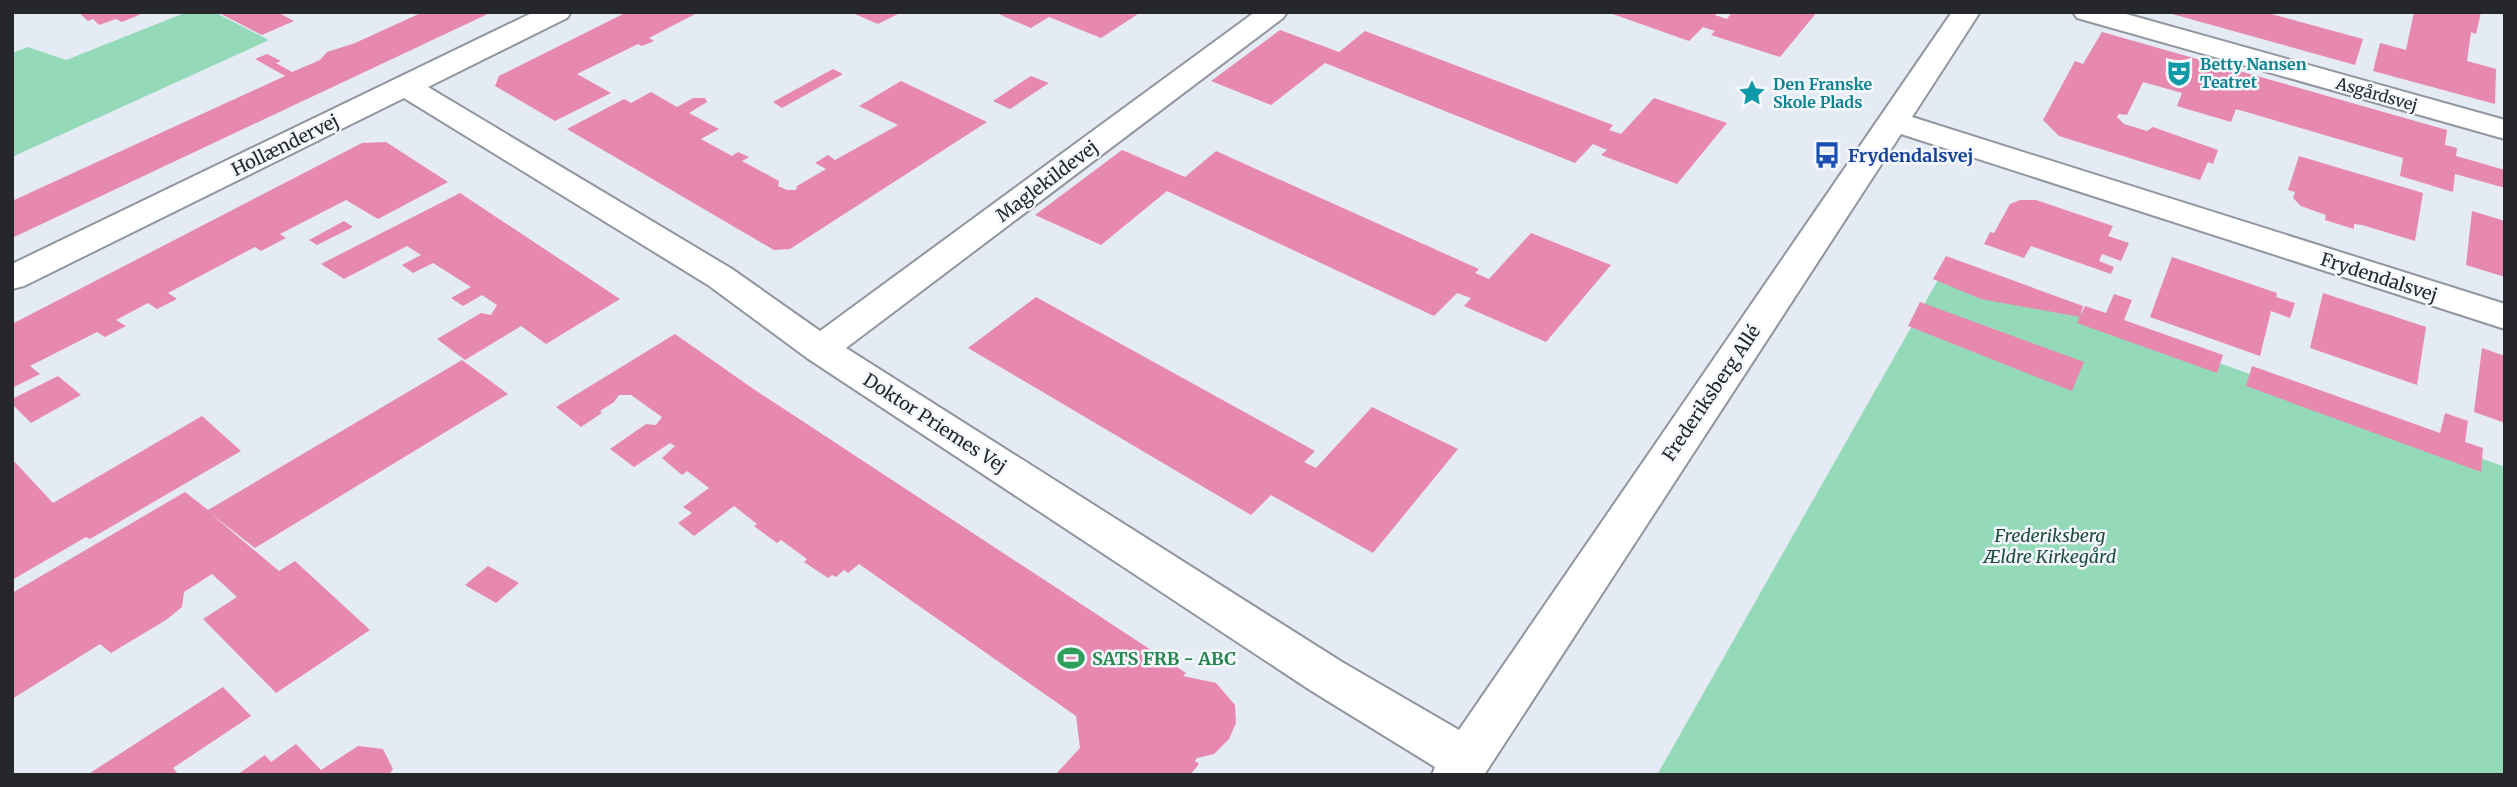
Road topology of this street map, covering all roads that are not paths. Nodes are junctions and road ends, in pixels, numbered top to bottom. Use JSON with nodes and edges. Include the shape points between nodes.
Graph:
{"nodes":[{"id":1,"x":557,"y":12,"type":"edge"},
{"id":2,"x":1273,"y":12,"type":"edge"},
{"id":3,"x":1966,"y":12,"type":"edge"},
{"id":4,"x":2087,"y":12,"type":"edge"},
{"id":5,"x":405,"y":86,"type":"junction"},
{"id":6,"x":1894,"y":121,"type":"junction"},
{"id":7,"x":2505,"y":130,"type":"edge"},
{"id":8,"x":12,"y":278,"type":"edge"},
{"id":9,"x":2505,"y":317,"type":"edge"},
{"id":10,"x":820,"y":349,"type":"junction"},
{"id":11,"x":1461,"y":767,"type":"edge"}],
"edges":[{"from":1,"to":5,"type":"street","name":"Hollændervej"},
{"from":2,"to":10,"type":"street","name":"Maglekildevej"},
{"from":3,"to":6,"type":"street","name":"Frederiksberg Allé"},
{"from":4,"to":7,"type":"street","name":"Asgårdsvej"},
{"from":5,"to":8,"type":"street","name":"Hollændervej"},
{"from":5,"to":10,"type":"street","name":"Doktor Priemes Vej","via":[[720,277]]},
{"from":6,"to":9,"type":"street","name":"Frydendalsvej"},
{"from":6,"to":11,"type":"street","name":"Frederiksberg Allé"},
{"from":10,"to":11,"type":"street","name":"Doktor Priemes Vej"}]}
